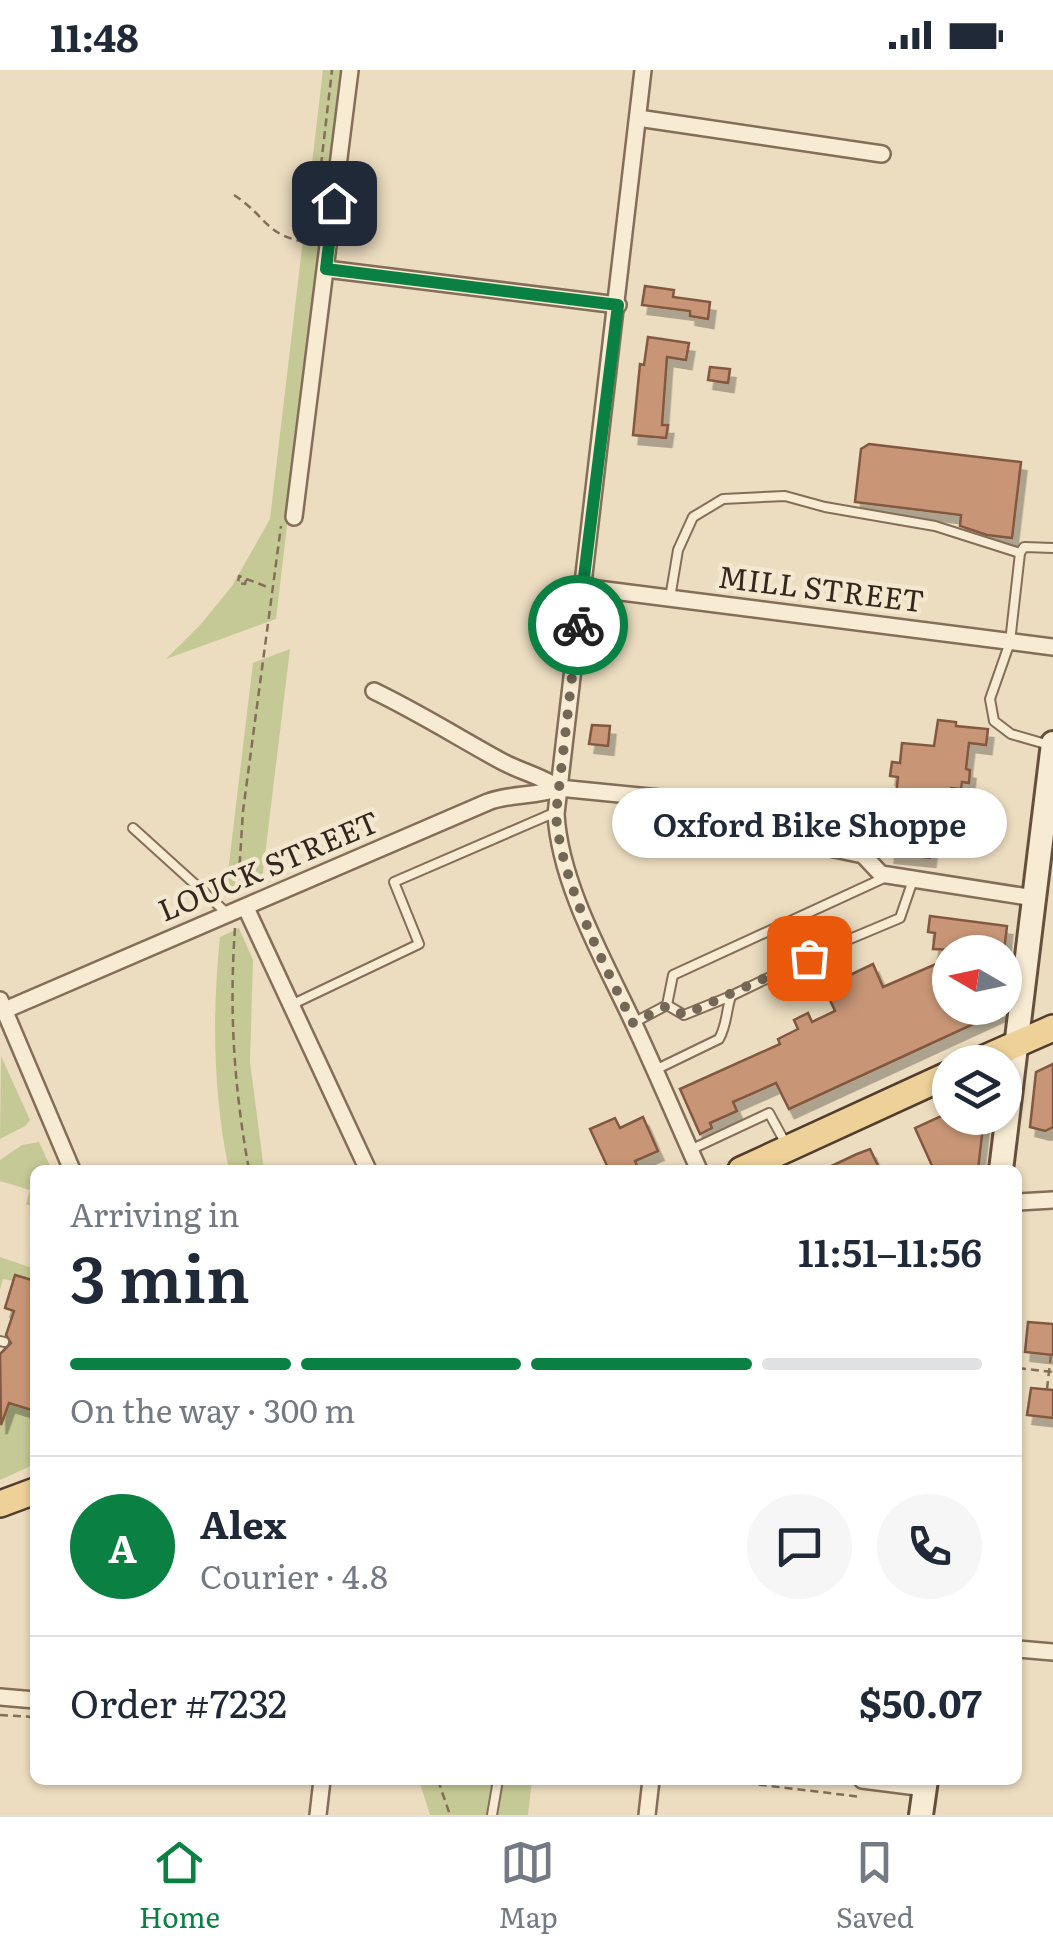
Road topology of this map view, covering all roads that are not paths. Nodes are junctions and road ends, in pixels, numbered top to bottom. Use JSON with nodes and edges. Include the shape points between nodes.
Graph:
{"nodes":[{"id":1,"x":350,"y":70,"type":"edge"},
{"id":2,"x":643,"y":70,"type":"edge"},
{"id":3,"x":638,"y":118,"type":"junction"},
{"id":4,"x":882,"y":154,"type":"dead end"},
{"id":5,"x":326,"y":269,"type":"junction"},
{"id":6,"x":618,"y":305,"type":"junction"},
{"id":7,"x":288,"y":518,"type":"road end"},
{"id":8,"x":1053,"y":548,"type":"edge"},
{"id":9,"x":1020,"y":553,"type":"junction"},
{"id":10,"x":582,"y":587,"type":"junction"},
{"id":11,"x":670,"y":598,"type":"junction"},
{"id":12,"x":1010,"y":642,"type":"junction"},
{"id":13,"x":1053,"y":647,"type":"edge"},
{"id":14,"x":374,"y":691,"type":"dead end"},
{"id":15,"x":1053,"y":744,"type":"edge"},
{"id":16,"x":559,"y":788,"type":"junction"},
{"id":17,"x":556,"y":812,"type":"junction"},
{"id":18,"x":133,"y":828,"type":"dead end"},
{"id":19,"x":1047,"y":844,"type":"edge"},
{"id":20,"x":890,"y":876,"type":"junction"},
{"id":21,"x":913,"y":879,"type":"junction"},
{"id":22,"x":1034,"y":898,"type":"junction"},
{"id":23,"x":237,"y":912,"type":"junction"},
{"id":24,"x":731,"y":996,"type":"junction"},
{"id":25,"x":2,"y":1005,"type":"edge"},
{"id":26,"x":291,"y":1005,"type":"junction"},
{"id":27,"x":667,"y":1006,"type":"junction"},
{"id":28,"x":633,"y":1023,"type":"junction"},
{"id":29,"x":1053,"y":1028,"type":"edge"},
{"id":30,"x":1016,"y":1044,"type":"junction"},
{"id":31,"x":654,"y":1071,"type":"junction"},
{"id":32,"x":932,"y":1082,"type":"edge"},
{"id":33,"x":788,"y":1148,"type":"junction"},
{"id":34,"x":690,"y":1150,"type":"junction"},
{"id":35,"x":70,"y":1165,"type":"edge"},
{"id":36,"x":366,"y":1165,"type":"edge"},
{"id":37,"x":697,"y":1165,"type":"edge"},
{"id":38,"x":752,"y":1165,"type":"edge"},
{"id":39,"x":1002,"y":1165,"type":"edge"},
{"id":40,"x":1053,"y":1200,"type":"edge"},
{"id":41,"x":1022,"y":1202,"type":"edge"},
{"id":42,"x":30,"y":1493,"type":"edge"},
{"id":43,"x":0,"y":1504,"type":"edge"},
{"id":44,"x":1022,"y":1649,"type":"edge"},
{"id":45,"x":1053,"y":1652,"type":"edge"},
{"id":46,"x":0,"y":1697,"type":"edge"},
{"id":47,"x":30,"y":1700,"type":"edge"},
{"id":48,"x":321,"y":1785,"type":"edge"},
{"id":49,"x":497,"y":1785,"type":"edge"},
{"id":50,"x":651,"y":1785,"type":"edge"},
{"id":51,"x":925,"y":1785,"type":"edge"},
{"id":52,"x":318,"y":1815,"type":"edge"},
{"id":53,"x":492,"y":1815,"type":"edge"},
{"id":54,"x":648,"y":1815,"type":"edge"},
{"id":55,"x":921,"y":1815,"type":"edge"}],
"edges":[{"from":1,"to":5,"type":"street"},
{"from":2,"to":3,"type":"street"},
{"from":3,"to":4,"type":"street"},
{"from":3,"to":6,"type":"street"},
{"from":5,"to":6,"type":"street"},
{"from":5,"to":7,"type":"street"},
{"from":6,"to":10,"type":"street"},
{"from":8,"to":9,"type":"lane","via":[[1024,547]]},
{"from":9,"to":11,"type":"lane","via":[[935,526],[785,496],[723,499],[693,517],[678,550]]},
{"from":9,"to":12,"type":"lane"},
{"from":10,"to":11,"type":"street","name":"MILL STREET"},
{"from":10,"to":16,"type":"street"},
{"from":11,"to":12,"type":"street","name":"MILL STREET"},
{"from":12,"to":13,"type":"street","name":"MILL STREET"},
{"from":12,"to":15,"type":"lane","via":[[990,699],[994,721],[1011,734]]},
{"from":14,"to":16,"type":"street"},
{"from":15,"to":19,"type":"main road"},
{"from":16,"to":17,"type":"street"},
{"from":16,"to":20,"type":"street","via":[[710,803],[777,837],[863,855]]},
{"from":16,"to":23,"type":"street","name":"LOUCK STREET","via":[[506,795]]},
{"from":17,"to":26,"type":"lane","via":[[394,882],[420,944]]},
{"from":17,"to":28,"type":"street","via":[[566,868]]},
{"from":18,"to":23,"type":"lane"},
{"from":19,"to":22,"type":"main road"},
{"from":20,"to":21,"type":"street"},
{"from":20,"to":27,"type":"lane","via":[[673,975]]},
{"from":21,"to":22,"type":"street"},
{"from":21,"to":24,"type":"lane","via":[[900,918]]},
{"from":22,"to":30,"type":"main road"},
{"from":23,"to":25,"type":"street","name":"LOUCK STREET"},
{"from":23,"to":26,"type":"street"},
{"from":24,"to":27,"type":"lane","via":[[684,1015]]},
{"from":24,"to":31,"type":"lane","via":[[720,1038]]},
{"from":25,"to":35,"type":"street"},
{"from":26,"to":36,"type":"street"},
{"from":27,"to":28,"type":"lane"},
{"from":28,"to":31,"type":"street"},
{"from":29,"to":30,"type":"main road"},
{"from":30,"to":39,"type":"main road"},
{"from":31,"to":34,"type":"street"},
{"from":32,"to":33,"type":"main road"},
{"from":33,"to":34,"type":"lane","via":[[769,1113]]},
{"from":33,"to":38,"type":"main road"},
{"from":34,"to":37,"type":"street"},
{"from":40,"to":41,"type":"street"},
{"from":42,"to":43,"type":"main road"},
{"from":44,"to":45,"type":"street"},
{"from":46,"to":47,"type":"street"},
{"from":48,"to":52,"type":"street"},
{"from":49,"to":53,"type":"lane"},
{"from":50,"to":54,"type":"street"},
{"from":51,"to":55,"type":"main road"}]}
